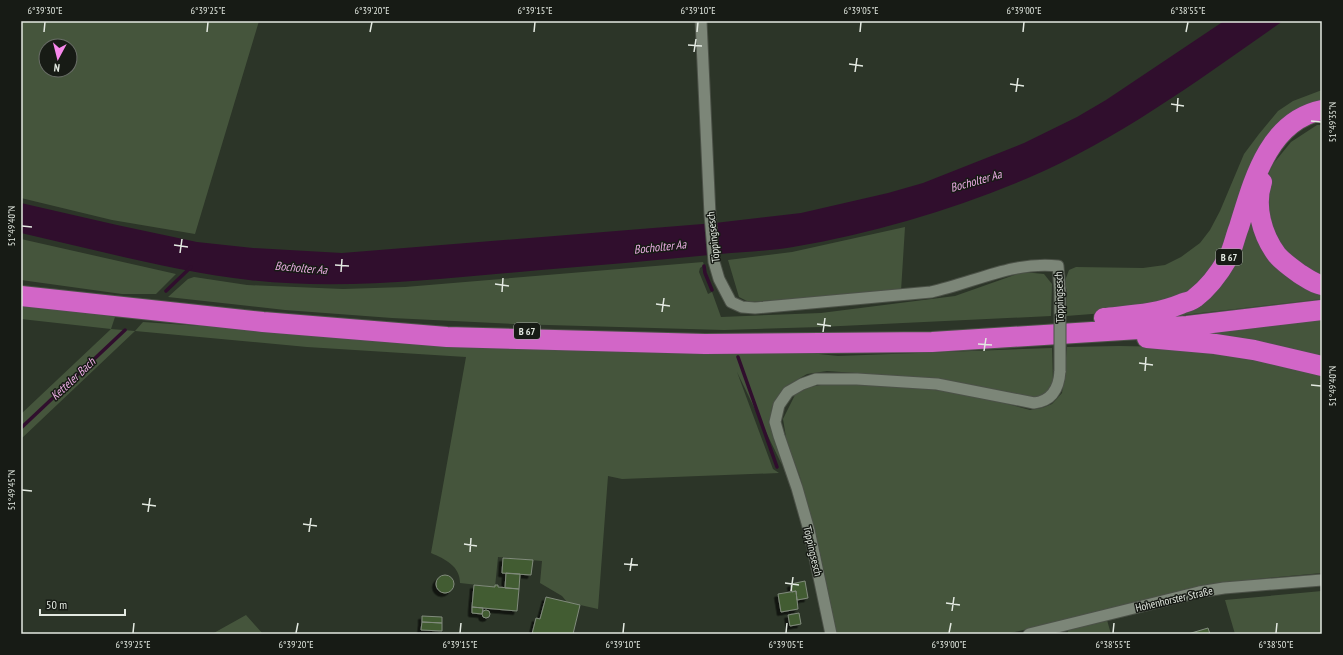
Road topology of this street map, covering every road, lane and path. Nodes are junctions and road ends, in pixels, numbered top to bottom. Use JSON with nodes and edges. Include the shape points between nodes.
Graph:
{"nodes":[{"id":1,"x":701,"y":21,"type":"edge"},
{"id":2,"x":1322,"y":110,"type":"edge"},
{"id":3,"x":1322,"y":118,"type":"edge"},
{"id":4,"x":1322,"y":285,"type":"edge"},
{"id":5,"x":21,"y":288,"type":"edge"},
{"id":6,"x":21,"y":296,"type":"edge"},
{"id":7,"x":1322,"y":301,"type":"edge"},
{"id":8,"x":1322,"y":310,"type":"edge"},
{"id":9,"x":1036,"y":327,"type":"junction"},
{"id":10,"x":1073,"y":333,"type":"junction"},
{"id":11,"x":1322,"y":366,"type":"edge"},
{"id":12,"x":1322,"y":580,"type":"edge"},
{"id":13,"x":831,"y":634,"type":"edge"},
{"id":14,"x":1029,"y":634,"type":"edge"}],
"edges":[{"from":1,"to":13,"type":"street","name":"Töppingsesch","bridge":true,"via":[[714,262],[719,280],[731,302],[742,307],[762,308],[931,292],[1006,269],[1044,264],[1058,266],[1060,371],[1058,385],[1048,399],[1034,403],[937,384],[816,379],[788,392],[779,405],[775,422],[778,436],[809,530]]},
{"from":2,"to":9,"type":"highway","number":"B 67","via":[[1298,119],[1280,133],[1267,152],[1229,258],[1213,280],[1194,299],[1168,309],[1141,314],[1068,321]]},
{"from":3,"to":4,"type":"highway","via":[[1301,125],[1279,145],[1266,169],[1259,196],[1259,211],[1265,233],[1277,255],[1294,270]]},
{"from":5,"to":9,"type":"highway","number":"B 67","via":[[259,314],[447,328],[704,335]]},
{"from":6,"to":10,"type":"highway","number":"B 67","via":[[263,322],[447,337],[795,344],[932,342]]},
{"from":7,"to":9,"type":"highway","number":"B 67","via":[[1186,318]]},
{"from":8,"to":10,"type":"highway","number":"B 67","via":[[1187,326]]},
{"from":10,"to":11,"type":"highway","number":"B 67","via":[[1215,344]]},
{"from":12,"to":14,"type":"street","name":"Hohenhorster Straße","via":[[1200,592]]}]}
